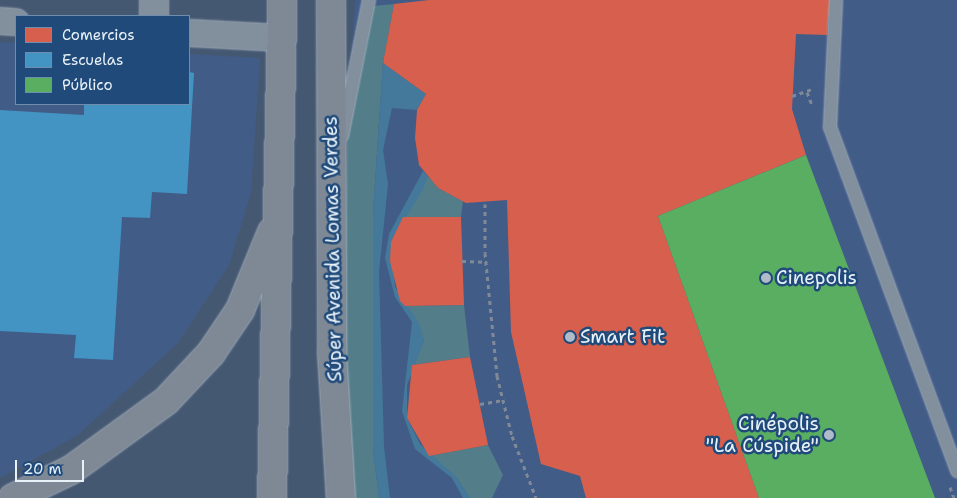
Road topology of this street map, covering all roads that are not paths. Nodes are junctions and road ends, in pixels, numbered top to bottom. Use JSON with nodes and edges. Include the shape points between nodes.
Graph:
{"nodes":[{"id":1,"x":154,"y":0,"type":"edge"},
{"id":2,"x":282,"y":0,"type":"edge"},
{"id":3,"x":331,"y":0,"type":"edge"},
{"id":4,"x":369,"y":0,"type":"edge"},
{"id":5,"x":836,"y":0,"type":"edge"},
{"id":6,"x":154,"y":15,"type":"edge"},
{"id":7,"x":0,"y":21,"type":"edge"},
{"id":8,"x":15,"y":22,"type":"edge"},
{"id":9,"x":190,"y":33,"type":"edge"},
{"id":10,"x":281,"y":38,"type":"junction"},
{"id":11,"x":332,"y":183,"type":"junction"},
{"id":12,"x":281,"y":205,"type":"junction"},
{"id":13,"x":957,"y":471,"type":"edge"},
{"id":14,"x":13,"y":498,"type":"edge"},
{"id":15,"x":272,"y":498,"type":"edge"},
{"id":16,"x":341,"y":498,"type":"edge"}],
"edges":[{"from":1,"to":6,"type":"street"},
{"from":2,"to":10,"type":"main road"},
{"from":3,"to":11,"type":"main road","name":"Súper Avenida Lomas Verdes"},
{"from":4,"to":11,"type":"lane"},
{"from":5,"to":13,"type":"lane","via":[[829,82],[830,127]]},
{"from":7,"to":8,"type":"street"},
{"from":9,"to":10,"type":"street"},
{"from":10,"to":12,"type":"main road"},
{"from":11,"to":16,"type":"main road","name":"Súper Avenida Lomas Verdes","via":[[332,352]]},
{"from":12,"to":14,"type":"main road","via":[[240,310],[212,352],[166,401],[111,445],[71,470]]},
{"from":12,"to":15,"type":"main road"}]}
